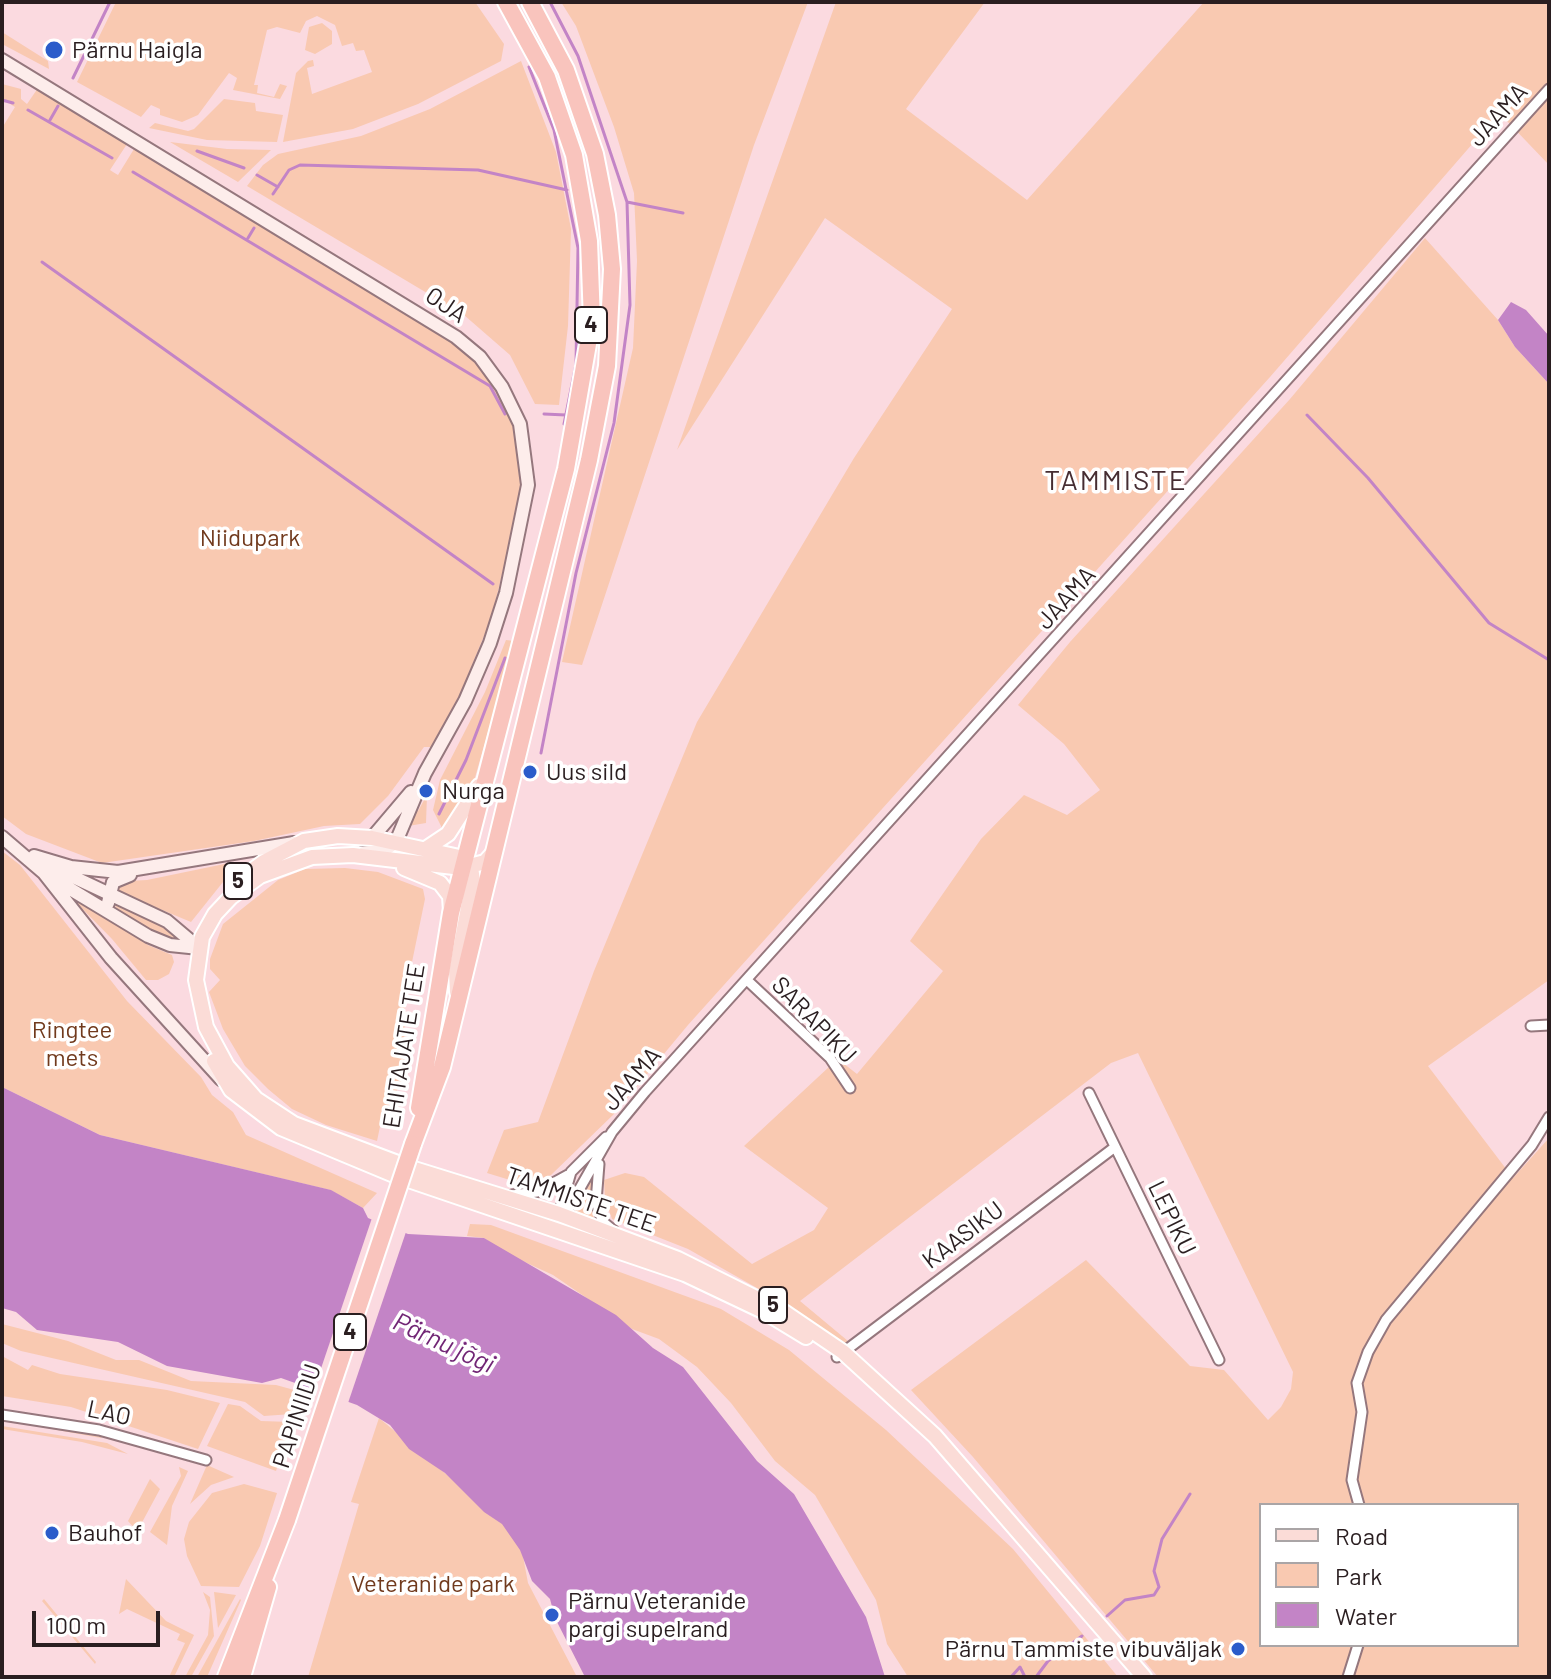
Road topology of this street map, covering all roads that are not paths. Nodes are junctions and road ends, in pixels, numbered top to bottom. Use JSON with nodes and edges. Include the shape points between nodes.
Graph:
{"nodes":[{"id":1,"x":506,"y":2,"type":"edge"},
{"id":2,"x":530,"y":2,"type":"edge"},
{"id":3,"x":2,"y":60,"type":"edge"},
{"id":4,"x":1549,"y":89,"type":"edge"},
{"id":5,"x":520,"y":657,"type":"junction"},
{"id":6,"x":425,"y":773,"type":"junction"},
{"id":7,"x":372,"y":838,"type":"junction"},
{"id":8,"x":6,"y":839,"type":"edge"},
{"id":9,"x":304,"y":841,"type":"junction"},
{"id":10,"x":396,"y":842,"type":"junction"},
{"id":11,"x":427,"y":848,"type":"junction"},
{"id":12,"x":494,"y":852,"type":"junction"},
{"id":13,"x":353,"y":855,"type":"junction"},
{"id":14,"x":34,"y":856,"type":"junction"},
{"id":15,"x":466,"y":864,"type":"junction"},
{"id":16,"x":164,"y":867,"type":"junction"},
{"id":17,"x":44,"y":873,"type":"junction"},
{"id":18,"x":107,"y":896,"type":"junction"},
{"id":19,"x":451,"y":913,"type":"junction"},
{"id":20,"x":113,"y":915,"type":"junction"},
{"id":21,"x":194,"y":946,"type":"junction"},
{"id":22,"x":748,"y":981,"type":"junction"},
{"id":23,"x":458,"y":996,"type":"junction"},
{"id":24,"x":1549,"y":1025,"type":"edge"},
{"id":25,"x":1531,"y":1026,"type":"dead end"},
{"id":26,"x":850,"y":1088,"type":"dead end"},
{"id":27,"x":231,"y":1090,"type":"junction"},
{"id":28,"x":1089,"y":1093,"type":"dead end"},
{"id":29,"x":1549,"y":1117,"type":"edge"},
{"id":30,"x":612,"y":1132,"type":"junction"},
{"id":31,"x":413,"y":1144,"type":"junction"},
{"id":32,"x":1115,"y":1147,"type":"junction"},
{"id":33,"x":600,"y":1152,"type":"junction"},
{"id":34,"x":571,"y":1172,"type":"junction"},
{"id":35,"x":503,"y":1195,"type":"junction"},
{"id":36,"x":560,"y":1219,"type":"junction"},
{"id":37,"x":623,"y":1238,"type":"junction"},
{"id":38,"x":840,"y":1354,"type":"junction"},
{"id":39,"x":1219,"y":1360,"type":"dead end"},
{"id":40,"x":2,"y":1415,"type":"edge"},
{"id":41,"x":206,"y":1460,"type":"dead end"},
{"id":42,"x":1358,"y":1503,"type":"edge"},
{"id":43,"x":287,"y":1520,"type":"junction"},
{"id":44,"x":1357,"y":1647,"type":"edge"},
{"id":45,"x":223,"y":1677,"type":"edge"},
{"id":46,"x":242,"y":1677,"type":"edge"},
{"id":47,"x":1144,"y":1677,"type":"edge"},
{"id":48,"x":1348,"y":1677,"type":"edge"}],
"edges":[{"from":1,"to":5,"type":"highway","name":"EHITAJATE TEE","number":"4","via":[[562,115],[583,195],[592,283],[580,406]]},
{"from":2,"to":12,"type":"highway","name":"EHITAJATE TEE","number":"4","via":[[566,70],[595,154],[607,215],[612,312],[602,403]]},
{"from":3,"to":6,"type":"street","name":"OJA","via":[[434,322],[480,357],[502,387],[526,450],[528,485],[520,533],[490,643]]},
{"from":4,"to":22,"type":"street","name":"JAAMA"},
{"from":5,"to":11,"type":"main road","via":[[511,669],[478,788],[448,834]]},
{"from":5,"to":15,"type":"highway","name":"EHITAJATE TEE","number":"4"},
{"from":6,"to":7,"type":"street","name":"OJA"},
{"from":6,"to":10,"type":"street","name":"OJA"},
{"from":7,"to":9,"type":"main road","number":"5"},
{"from":7,"to":10,"type":"main road","number":"5"},
{"from":8,"to":14,"type":"street"},
{"from":8,"to":17,"type":"street"},
{"from":9,"to":16,"type":"street"},
{"from":9,"to":21,"type":"main road","number":"5","via":[[231,886],[208,911]]},
{"from":10,"to":11,"type":"main road","number":"5"},
{"from":10,"to":13,"type":"street","via":[[385,850]]},
{"from":11,"to":15,"type":"main road","number":"5"},
{"from":12,"to":15,"type":"main road","via":[[485,862]]},
{"from":12,"to":23,"type":"highway","name":"EHITAJATE TEE","number":"4"},
{"from":13,"to":15,"type":"main road","number":"5"},
{"from":13,"to":19,"type":"main road","via":[[440,883],[450,896]]},
{"from":13,"to":21,"type":"main road","number":"5","via":[[298,861],[260,876],[231,897]]},
{"from":14,"to":16,"type":"street","via":[[94,871]]},
{"from":14,"to":18,"type":"street"},
{"from":15,"to":19,"type":"highway","name":"EHITAJATE TEE","number":"4"},
{"from":15,"to":23,"type":"main road","via":[[470,907],[456,971]]},
{"from":16,"to":18,"type":"street","via":[[121,877]]},
{"from":17,"to":20,"type":"street"},
{"from":17,"to":27,"type":"street","via":[[111,958]]},
{"from":18,"to":20,"type":"street"},
{"from":18,"to":21,"type":"street","via":[[167,921]]},
{"from":19,"to":31,"type":"highway","name":"EHITAJATE TEE","number":"4"},
{"from":20,"to":21,"type":"street","via":[[159,941]]},
{"from":21,"to":27,"type":"main road","number":"5","via":[[188,977],[192,1006],[200,1033]]},
{"from":21,"to":35,"type":"main road","name":"TAMMISTE TEE","number":"5","via":[[196,989],[206,1027],[227,1066],[256,1099],[294,1124],[411,1168]]},
{"from":22,"to":26,"type":"street","name":"SARAPIKU","via":[[830,1058]]},
{"from":22,"to":30,"type":"street","name":"JAAMA"},
{"from":23,"to":31,"type":"highway","name":"EHITAJATE TEE","number":"4","via":[[442,1067]]},
{"from":24,"to":25,"type":"street"},
{"from":27,"to":36,"type":"main road","name":"TAMMISTE TEE","number":"5","via":[[265,1119],[394,1175]]},
{"from":28,"to":32,"type":"street","name":"LEPIKU"},
{"from":29,"to":42,"type":"street","via":[[1532,1145],[1386,1320],[1368,1352],[1357,1383],[1362,1412],[1352,1480]]},
{"from":30,"to":33,"type":"street","name":"JAAMA"},
{"from":30,"to":34,"type":"street","name":"JAAMA"},
{"from":31,"to":43,"type":"highway","name":"PAPINIIDU","number":"4","bridge":true},
{"from":32,"to":38,"type":"street","name":"KAASIKU"},
{"from":32,"to":39,"type":"street","name":"LEPIKU"},
{"from":33,"to":36,"type":"street","name":"JAAMA"},
{"from":33,"to":37,"type":"street","name":"JAAMA","via":[[596,1202],[603,1222]]},
{"from":34,"to":35,"type":"street","name":"JAAMA","via":[[537,1192]]},
{"from":34,"to":36,"type":"street","name":"JAAMA"},
{"from":35,"to":36,"type":"main road","name":"TAMMISTE TEE","number":"5"},
{"from":36,"to":37,"type":"main road","name":"TAMMISTE TEE","number":"5"},
{"from":36,"to":38,"type":"main road","name":"TAMMISTE TEE","number":"5","via":[[765,1312]]},
{"from":37,"to":38,"type":"main road","name":"TAMMISTE TEE","number":"5","via":[[762,1299]]},
{"from":38,"to":47,"type":"main road","name":"TAMMISTE TEE","number":"5","via":[[992,1498]]},
{"from":40,"to":41,"type":"street","name":"LAO","via":[[99,1430]]},
{"from":43,"to":45,"type":"highway","name":"PAPINIIDU","number":"4"},
{"from":43,"to":46,"type":"highway","name":"PAPINIIDU","number":"4"},
{"from":44,"to":48,"type":"street"}]}
